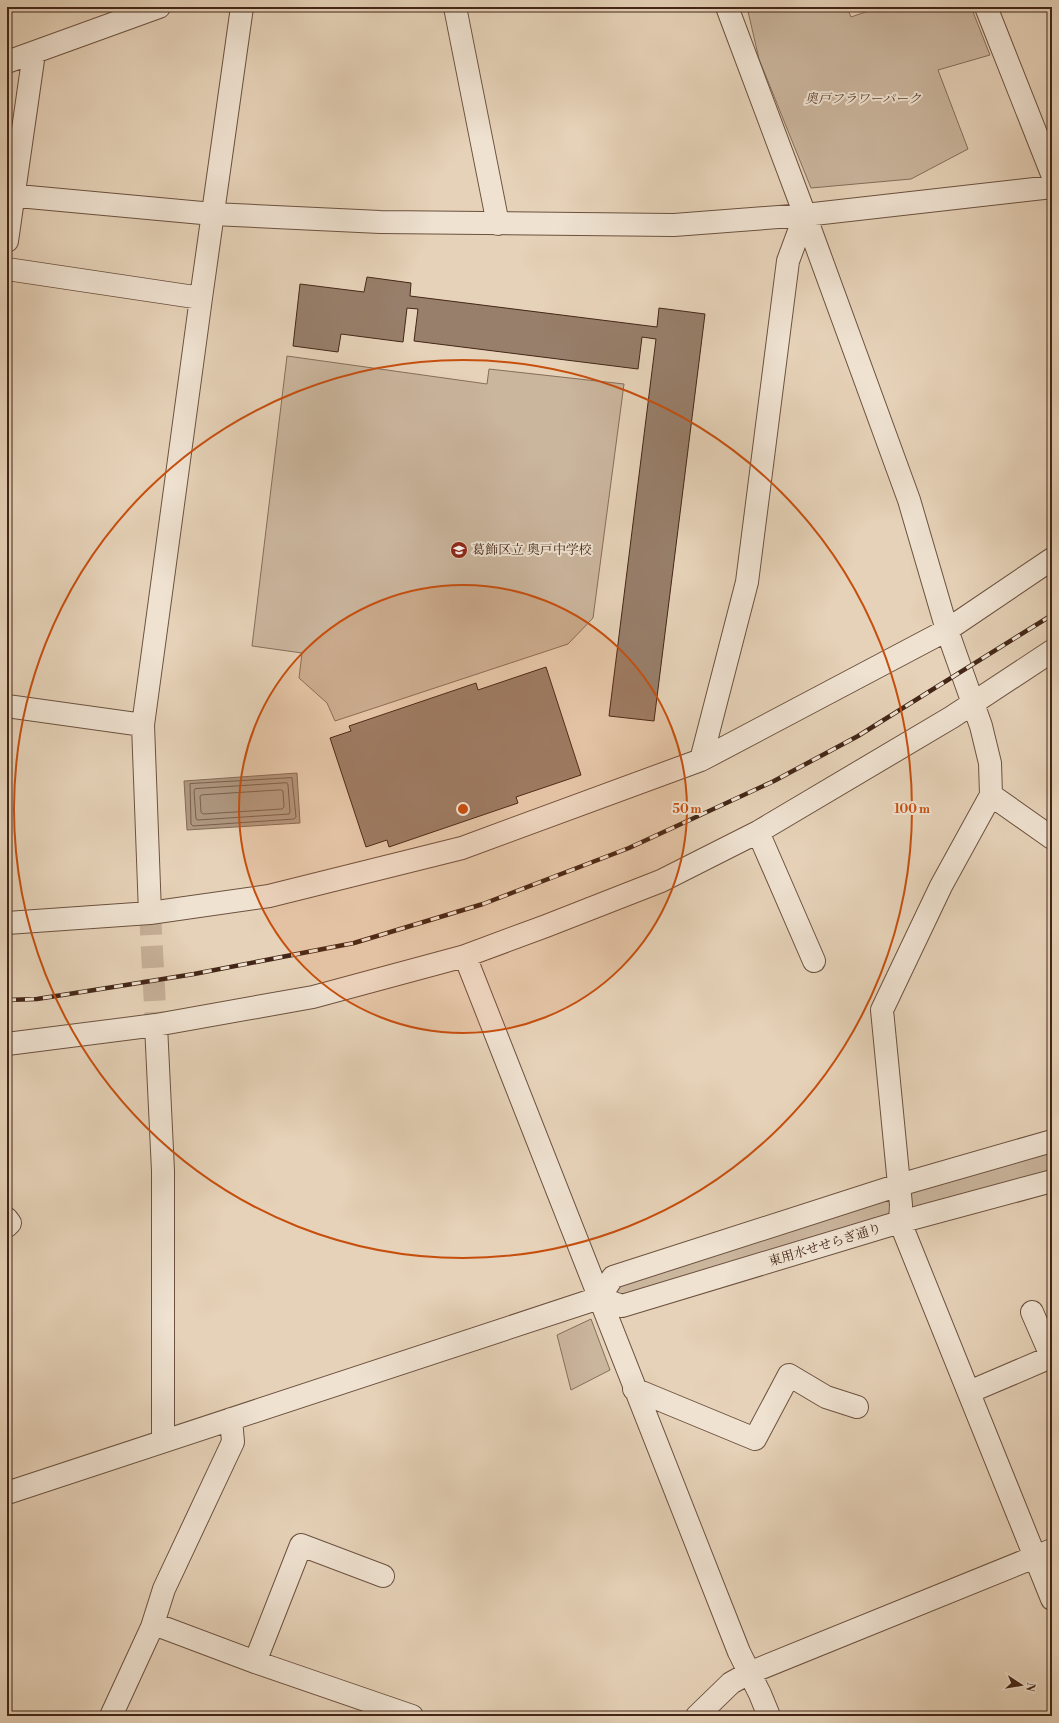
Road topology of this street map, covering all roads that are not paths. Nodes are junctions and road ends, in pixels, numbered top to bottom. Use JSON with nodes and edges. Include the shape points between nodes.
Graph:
{"nodes":[{"id":1,"x":159,"y":7,"type":"edge"},
{"id":2,"x":242,"y":7,"type":"edge"},
{"id":3,"x":455,"y":7,"type":"edge"},
{"id":4,"x":727,"y":7,"type":"edge"},
{"id":5,"x":986,"y":7,"type":"edge"},
{"id":6,"x":34,"y":53,"type":"junction"},
{"id":7,"x":7,"y":62,"type":"edge"},
{"id":8,"x":1047,"y":146,"type":"edge"},
{"id":9,"x":1052,"y":174,"type":"edge"},
{"id":10,"x":1052,"y":187,"type":"edge"},
{"id":11,"x":10,"y":196,"type":"edge"},
{"id":12,"x":213,"y":214,"type":"junction"},
{"id":13,"x":805,"y":215,"type":"junction"},
{"id":14,"x":498,"y":224,"type":"junction"},
{"id":15,"x":7,"y":241,"type":"edge"},
{"id":16,"x":7,"y":269,"type":"edge"},
{"id":17,"x":201,"y":298,"type":"junction"},
{"id":18,"x":1052,"y":559,"type":"edge"},
{"id":19,"x":947,"y":630,"type":"junction"},
{"id":20,"x":1052,"y":651,"type":"edge"},
{"id":21,"x":974,"y":703,"type":"junction"},
{"id":22,"x":7,"y":706,"type":"edge"},
{"id":23,"x":143,"y":725,"type":"junction"},
{"id":24,"x":701,"y":760,"type":"junction"},
{"id":25,"x":991,"y":795,"type":"junction"},
{"id":26,"x":758,"y":832,"type":"junction"},
{"id":27,"x":1052,"y":838,"type":"edge"},
{"id":28,"x":150,"y":913,"type":"junction"},
{"id":29,"x":7,"y":923,"type":"edge"},
{"id":30,"x":465,"y":956,"type":"junction"},
{"id":31,"x":814,"y":961,"type":"dead end"},
{"id":32,"x":156,"y":1025,"type":"junction"},
{"id":33,"x":7,"y":1044,"type":"edge"},
{"id":34,"x":1052,"y":1141,"type":"edge"},
{"id":35,"x":1052,"y":1181,"type":"edge"},
{"id":36,"x":899,"y":1185,"type":"junction"},
{"id":37,"x":7,"y":1219,"type":"edge"},
{"id":38,"x":900,"y":1222,"type":"junction"},
{"id":39,"x":7,"y":1226,"type":"edge"},
{"id":40,"x":599,"y":1298,"type":"junction"},
{"id":41,"x":1032,"y":1312,"type":"dead end"},
{"id":42,"x":1052,"y":1358,"type":"edge"},
{"id":43,"x":634,"y":1389,"type":"junction"},
{"id":44,"x":969,"y":1392,"type":"junction"},
{"id":45,"x":857,"y":1407,"type":"dead end"},
{"id":46,"x":231,"y":1419,"type":"junction"},
{"id":47,"x":163,"y":1441,"type":"junction"},
{"id":48,"x":7,"y":1492,"type":"edge"},
{"id":49,"x":1043,"y":1553,"type":"edge"},
{"id":50,"x":383,"y":1576,"type":"dead end"},
{"id":51,"x":1052,"y":1599,"type":"edge"},
{"id":52,"x":154,"y":1624,"type":"junction"},
{"id":53,"x":255,"y":1662,"type":"junction"},
{"id":54,"x":749,"y":1673,"type":"junction"},
{"id":55,"x":404,"y":1715,"type":"edge"},
{"id":56,"x":111,"y":1716,"type":"edge"},
{"id":57,"x":697,"y":1716,"type":"edge"},
{"id":58,"x":769,"y":1716,"type":"edge"}],
"edges":[{"from":1,"to":6,"type":"street"},
{"from":2,"to":12,"type":"street"},
{"from":3,"to":14,"type":"street"},
{"from":4,"to":13,"type":"street"},
{"from":5,"to":8,"type":"street"},
{"from":6,"to":7,"type":"street"},
{"from":6,"to":11,"type":"street"},
{"from":8,"to":9,"type":"street"},
{"from":10,"to":13,"type":"street"},
{"from":11,"to":12,"type":"street"},
{"from":11,"to":15,"type":"street"},
{"from":12,"to":14,"type":"street","via":[[380,222]]},
{"from":12,"to":17,"type":"street"},
{"from":13,"to":14,"type":"street","via":[[674,225]]},
{"from":13,"to":19,"type":"street","via":[[909,500]]},
{"from":13,"to":24,"type":"street","via":[[788,260],[747,582]]},
{"from":16,"to":17,"type":"street"},
{"from":17,"to":23,"type":"street"},
{"from":18,"to":19,"type":"street"},
{"from":19,"to":21,"type":"street"},
{"from":19,"to":24,"type":"street"},
{"from":20,"to":21,"type":"street"},
{"from":21,"to":25,"type":"street","via":[[990,763]]},
{"from":21,"to":26,"type":"street"},
{"from":22,"to":23,"type":"street"},
{"from":23,"to":28,"type":"street"},
{"from":24,"to":28,"type":"street","via":[[462,848],[269,896]]},
{"from":25,"to":27,"type":"street"},
{"from":25,"to":36,"type":"street","via":[[941,886],[882,1010]]},
{"from":26,"to":30,"type":"street","via":[[661,881]]},
{"from":26,"to":31,"type":"street"},
{"from":28,"to":29,"type":"street"},
{"from":30,"to":32,"type":"street","via":[[313,997]]},
{"from":30,"to":40,"type":"street"},
{"from":32,"to":33,"type":"street"},
{"from":32,"to":47,"type":"street","via":[[163,1170]]},
{"from":34,"to":36,"type":"street"},
{"from":35,"to":38,"type":"street","name":"東用水せせらぎ通り"},
{"from":36,"to":38,"type":"street"},
{"from":36,"to":40,"type":"street","via":[[613,1277]]},
{"from":37,"to":39,"type":"street","via":[[10,1223]]},
{"from":38,"to":40,"type":"street","name":"東用水せせらぎ通り","via":[[622,1306]]},
{"from":38,"to":44,"type":"street"},
{"from":40,"to":43,"type":"street"},
{"from":40,"to":46,"type":"street"},
{"from":41,"to":42,"type":"street"},
{"from":42,"to":44,"type":"street"},
{"from":43,"to":45,"type":"street","via":[[755,1439],[790,1375],[826,1397]]},
{"from":43,"to":54,"type":"street"},
{"from":44,"to":49,"type":"street"},
{"from":46,"to":47,"type":"street"},
{"from":46,"to":52,"type":"street","via":[[232,1442],[164,1589]]},
{"from":47,"to":48,"type":"street"},
{"from":49,"to":51,"type":"street"},
{"from":49,"to":54,"type":"street"},
{"from":50,"to":53,"type":"street","via":[[301,1545]]},
{"from":52,"to":53,"type":"street"},
{"from":52,"to":56,"type":"street"},
{"from":53,"to":55,"type":"street"},
{"from":54,"to":57,"type":"street","via":[[730,1683]]},
{"from":54,"to":58,"type":"street"}]}
